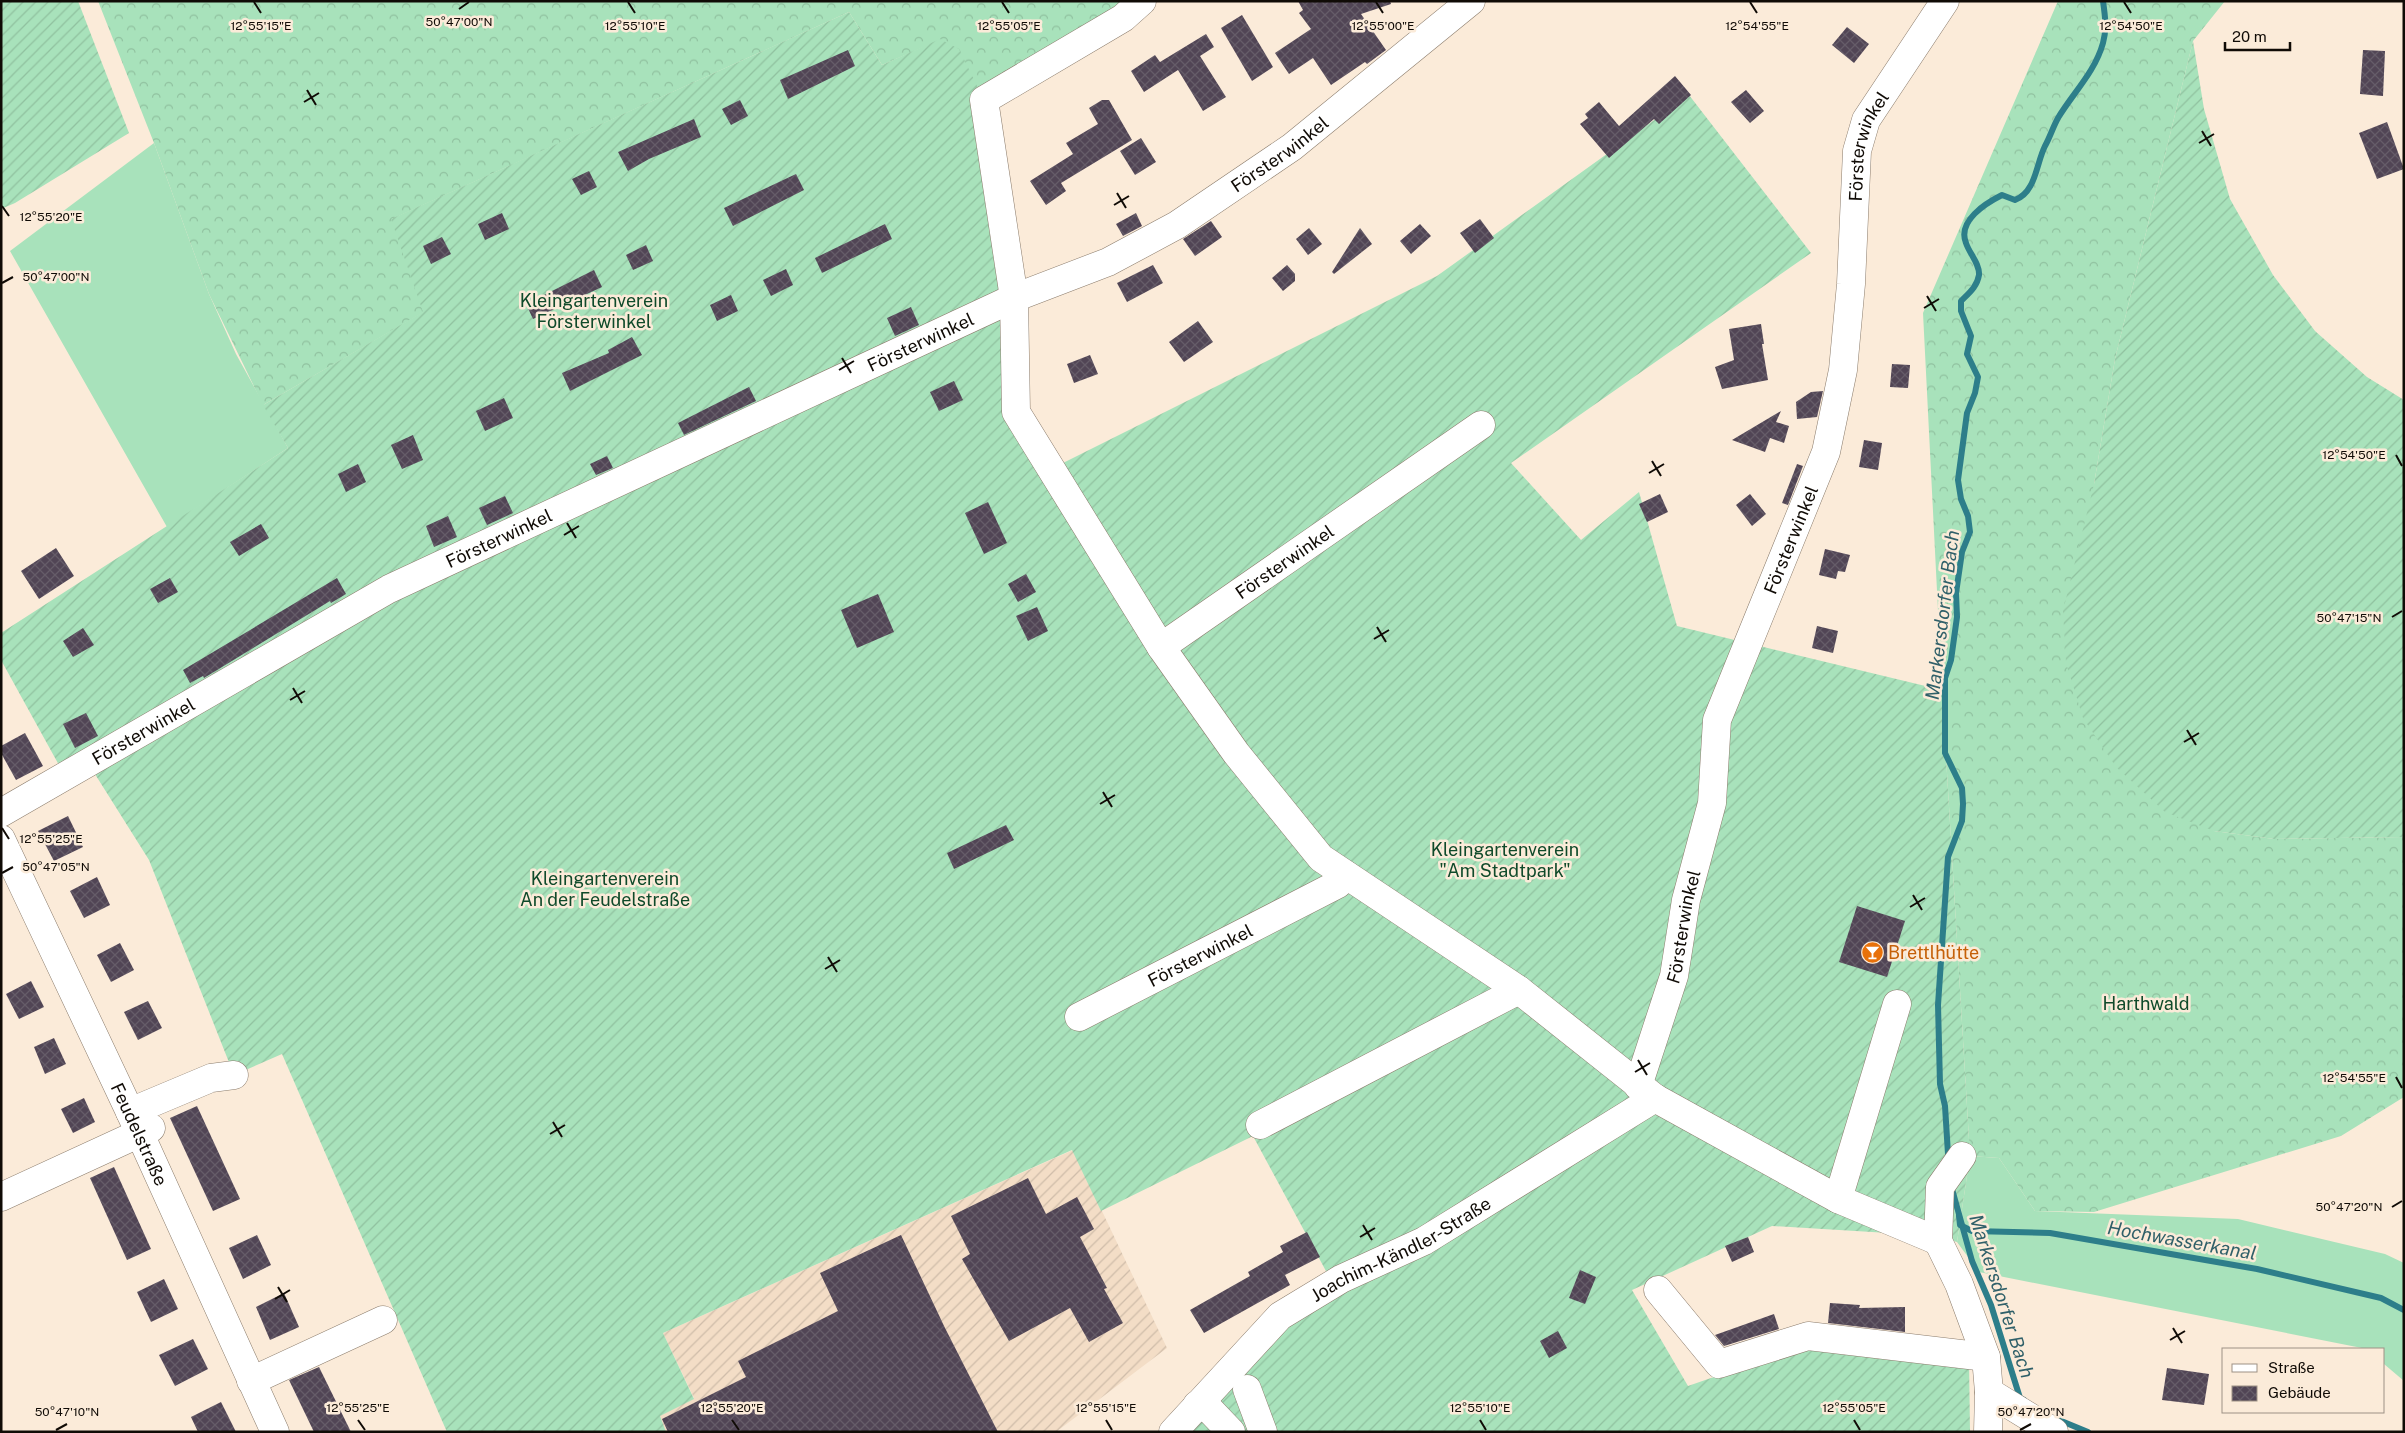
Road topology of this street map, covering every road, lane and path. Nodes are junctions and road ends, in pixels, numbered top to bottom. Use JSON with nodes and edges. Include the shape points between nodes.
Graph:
{"nodes":[{"id":1,"x":1142,"y":1,"type":"edge"},
{"id":2,"x":1470,"y":1,"type":"edge"},
{"id":3,"x":1945,"y":1,"type":"edge"},
{"id":4,"x":1014,"y":298,"type":"junction"},
{"id":5,"x":1481,"y":425,"type":"dead end"},
{"id":6,"x":1162,"y":647,"type":"junction"},
{"id":7,"x":1,"y":813,"type":"edge"},
{"id":8,"x":1,"y":839,"type":"edge"},
{"id":9,"x":1346,"y":875,"type":"junction"},
{"id":10,"x":1519,"y":990,"type":"junction"},
{"id":11,"x":1897,"y":1004,"type":"dead end"},
{"id":12,"x":1079,"y":1017,"type":"dead end"},
{"id":13,"x":234,"y":1075,"type":"dead end"},
{"id":14,"x":1646,"y":1092,"type":"junction"},
{"id":15,"x":140,"y":1124,"type":"junction"},
{"id":16,"x":1260,"y":1125,"type":"dead end"},
{"id":17,"x":1962,"y":1156,"type":"dead end"},
{"id":18,"x":1,"y":1197,"type":"edge"},
{"id":19,"x":1838,"y":1199,"type":"junction"},
{"id":20,"x":1938,"y":1241,"type":"junction"},
{"id":21,"x":1658,"y":1290,"type":"dead end"},
{"id":22,"x":383,"y":1320,"type":"dead end"},
{"id":23,"x":1986,"y":1356,"type":"junction"},
{"id":24,"x":251,"y":1380,"type":"junction"},
{"id":25,"x":1247,"y":1389,"type":"dead end"},
{"id":26,"x":1989,"y":1392,"type":"junction"},
{"id":27,"x":1197,"y":1406,"type":"junction"},
{"id":28,"x":275,"y":1432,"type":"edge"},
{"id":29,"x":1173,"y":1432,"type":"edge"},
{"id":30,"x":1231,"y":1432,"type":"edge"},
{"id":31,"x":1263,"y":1432,"type":"edge"},
{"id":32,"x":1988,"y":1432,"type":"edge"},
{"id":33,"x":2054,"y":1432,"type":"edge"}],
"edges":[{"from":1,"to":4,"type":"street","via":[[1122,18],[984,100]]},
{"from":2,"to":4,"type":"street","name":"Försterwinkel","via":[[1292,147],[1177,225],[1108,262]]},
{"from":3,"to":14,"type":"street","name":"Försterwinkel","via":[[1866,120],[1857,151],[1851,284],[1842,370],[1826,452],[1717,720],[1712,803],[1686,900],[1674,976]]},
{"from":4,"to":6,"type":"street","via":[[1016,412]]},
{"from":4,"to":7,"type":"street","name":"Försterwinkel","via":[[389,589]]},
{"from":5,"to":6,"type":"street","name":"Försterwinkel"},
{"from":6,"to":9,"type":"street","via":[[1236,753],[1321,858]]},
{"from":8,"to":15,"type":"street","name":"Feudelstraße"},
{"from":9,"to":10,"type":"street"},
{"from":9,"to":12,"type":"street","name":"Försterwinkel","via":[[1338,884]]},
{"from":10,"to":14,"type":"street"},
{"from":10,"to":16,"type":"street"},
{"from":11,"to":19,"type":"street"},
{"from":13,"to":15,"type":"street","via":[[211,1078]]},
{"from":14,"to":19,"type":"street"},
{"from":14,"to":27,"type":"street","name":"Joachim-Kändler-Straße","via":[[1424,1241],[1341,1279],[1280,1316]]},
{"from":15,"to":18,"type":"street"},
{"from":15,"to":24,"type":"street","name":"Feudelstraße"},
{"from":17,"to":20,"type":"street","via":[[1940,1187]]},
{"from":19,"to":20,"type":"street"},
{"from":20,"to":23,"type":"street","via":[[1959,1284]]},
{"from":21,"to":23,"type":"street","via":[[1718,1364],[1808,1336]]},
{"from":22,"to":24,"type":"street"},
{"from":23,"to":26,"type":"street"},
{"from":24,"to":28,"type":"street","name":"Feudelstraße"},
{"from":25,"to":31,"type":"street"},
{"from":26,"to":32,"type":"street"},
{"from":26,"to":33,"type":"street"},
{"from":27,"to":29,"type":"street","name":"Joachim-Kändler-Straße"},
{"from":27,"to":30,"type":"street","via":[[1210,1410]]}]}
